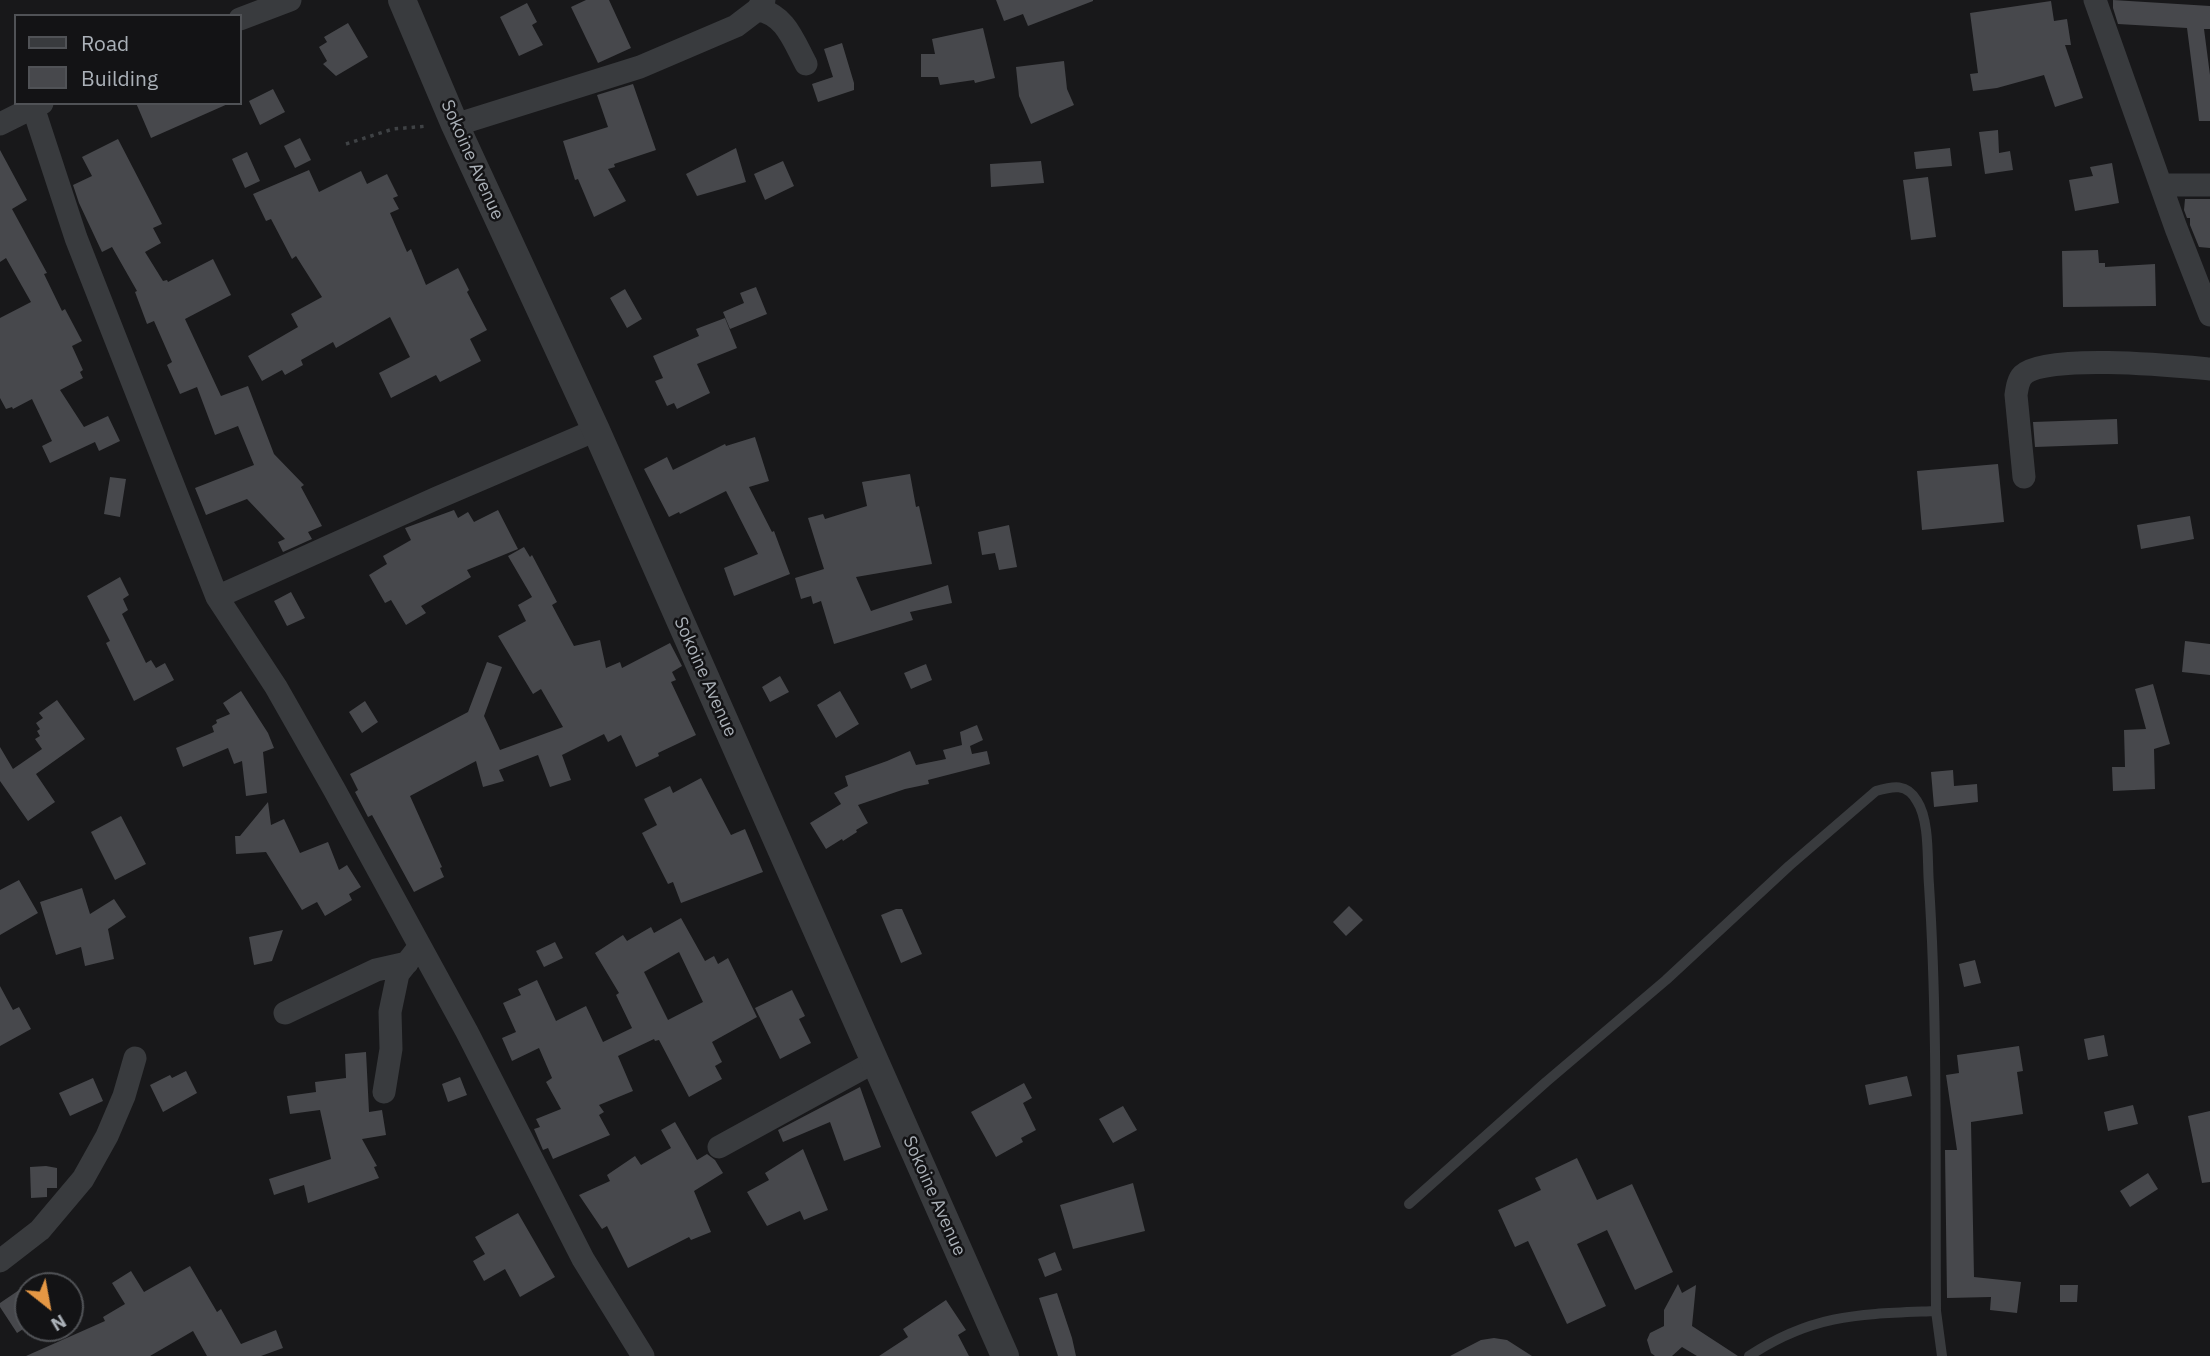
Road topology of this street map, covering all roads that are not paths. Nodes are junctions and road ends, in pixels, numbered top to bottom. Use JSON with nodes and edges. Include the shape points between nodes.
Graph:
{"nodes":[{"id":1,"x":290,"y":0,"type":"edge"},
{"id":2,"x":402,"y":0,"type":"edge"},
{"id":3,"x":2095,"y":0,"type":"edge"},
{"id":4,"x":761,"y":5,"type":"edge"},
{"id":5,"x":242,"y":18,"type":"edge"},
{"id":6,"x":806,"y":64,"type":"dead end"},
{"id":7,"x":37,"y":105,"type":"edge"},
{"id":8,"x":0,"y":124,"type":"edge"},
{"id":9,"x":455,"y":125,"type":"junction"},
{"id":10,"x":2161,"y":185,"type":"junction"},
{"id":11,"x":2210,"y":185,"type":"edge"},
{"id":12,"x":2210,"y":315,"type":"edge"},
{"id":13,"x":2210,"y":369,"type":"edge"},
{"id":14,"x":596,"y":430,"type":"junction"},
{"id":15,"x":2024,"y":477,"type":"dead end"},
{"id":16,"x":217,"y":597,"type":"junction"},
{"id":17,"x":413,"y":954,"type":"junction"},
{"id":18,"x":285,"y":1013,"type":"dead end"},
{"id":19,"x":135,"y":1058,"type":"dead end"},
{"id":20,"x":874,"y":1062,"type":"junction"},
{"id":21,"x":384,"y":1092,"type":"dead end"},
{"id":22,"x":719,"y":1147,"type":"dead end"},
{"id":23,"x":1409,"y":1205,"type":"dead end"},
{"id":24,"x":0,"y":1261,"type":"edge"},
{"id":25,"x":1937,"y":1311,"type":"junction"},
{"id":26,"x":1755,"y":1354,"type":"edge"},
{"id":27,"x":643,"y":1356,"type":"edge"},
{"id":28,"x":1005,"y":1356,"type":"edge"},
{"id":29,"x":1942,"y":1356,"type":"edge"}],
"edges":[{"from":1,"to":5,"type":"street"},
{"from":2,"to":9,"type":"street","name":"Sokoine Avenue"},
{"from":3,"to":10,"type":"street"},
{"from":4,"to":6,"type":"street","via":[[782,21]]},
{"from":4,"to":9,"type":"street","via":[[736,26],[640,67]]},
{"from":7,"to":8,"type":"street"},
{"from":7,"to":16,"type":"street","via":[[76,238]]},
{"from":9,"to":14,"type":"street","name":"Sokoine Avenue"},
{"from":10,"to":11,"type":"street"},
{"from":10,"to":12,"type":"street"},
{"from":13,"to":15,"type":"street","via":[[2065,363],[2034,368],[2023,375],[2016,395]]},
{"from":14,"to":16,"type":"street"},
{"from":14,"to":20,"type":"street","name":"Sokoine Avenue"},
{"from":16,"to":17,"type":"street","via":[[282,698]]},
{"from":17,"to":18,"type":"street"},
{"from":17,"to":21,"type":"street","via":[[398,975],[390,1012],[391,1049]]},
{"from":17,"to":27,"type":"street","via":[[467,1032],[583,1259]]},
{"from":19,"to":24,"type":"street","via":[[107,1136],[83,1179],[40,1230]]},
{"from":20,"to":22,"type":"street"},
{"from":20,"to":28,"type":"street","name":"Sokoine Avenue"},
{"from":23,"to":25,"type":"lane","via":[[1789,866],[1876,792],[1893,785],[1907,789],[1918,801],[1924,822],[1932,931]]},
{"from":25,"to":26,"type":"lane","via":[[1832,1318],[1802,1328]]},
{"from":25,"to":29,"type":"lane"}]}
